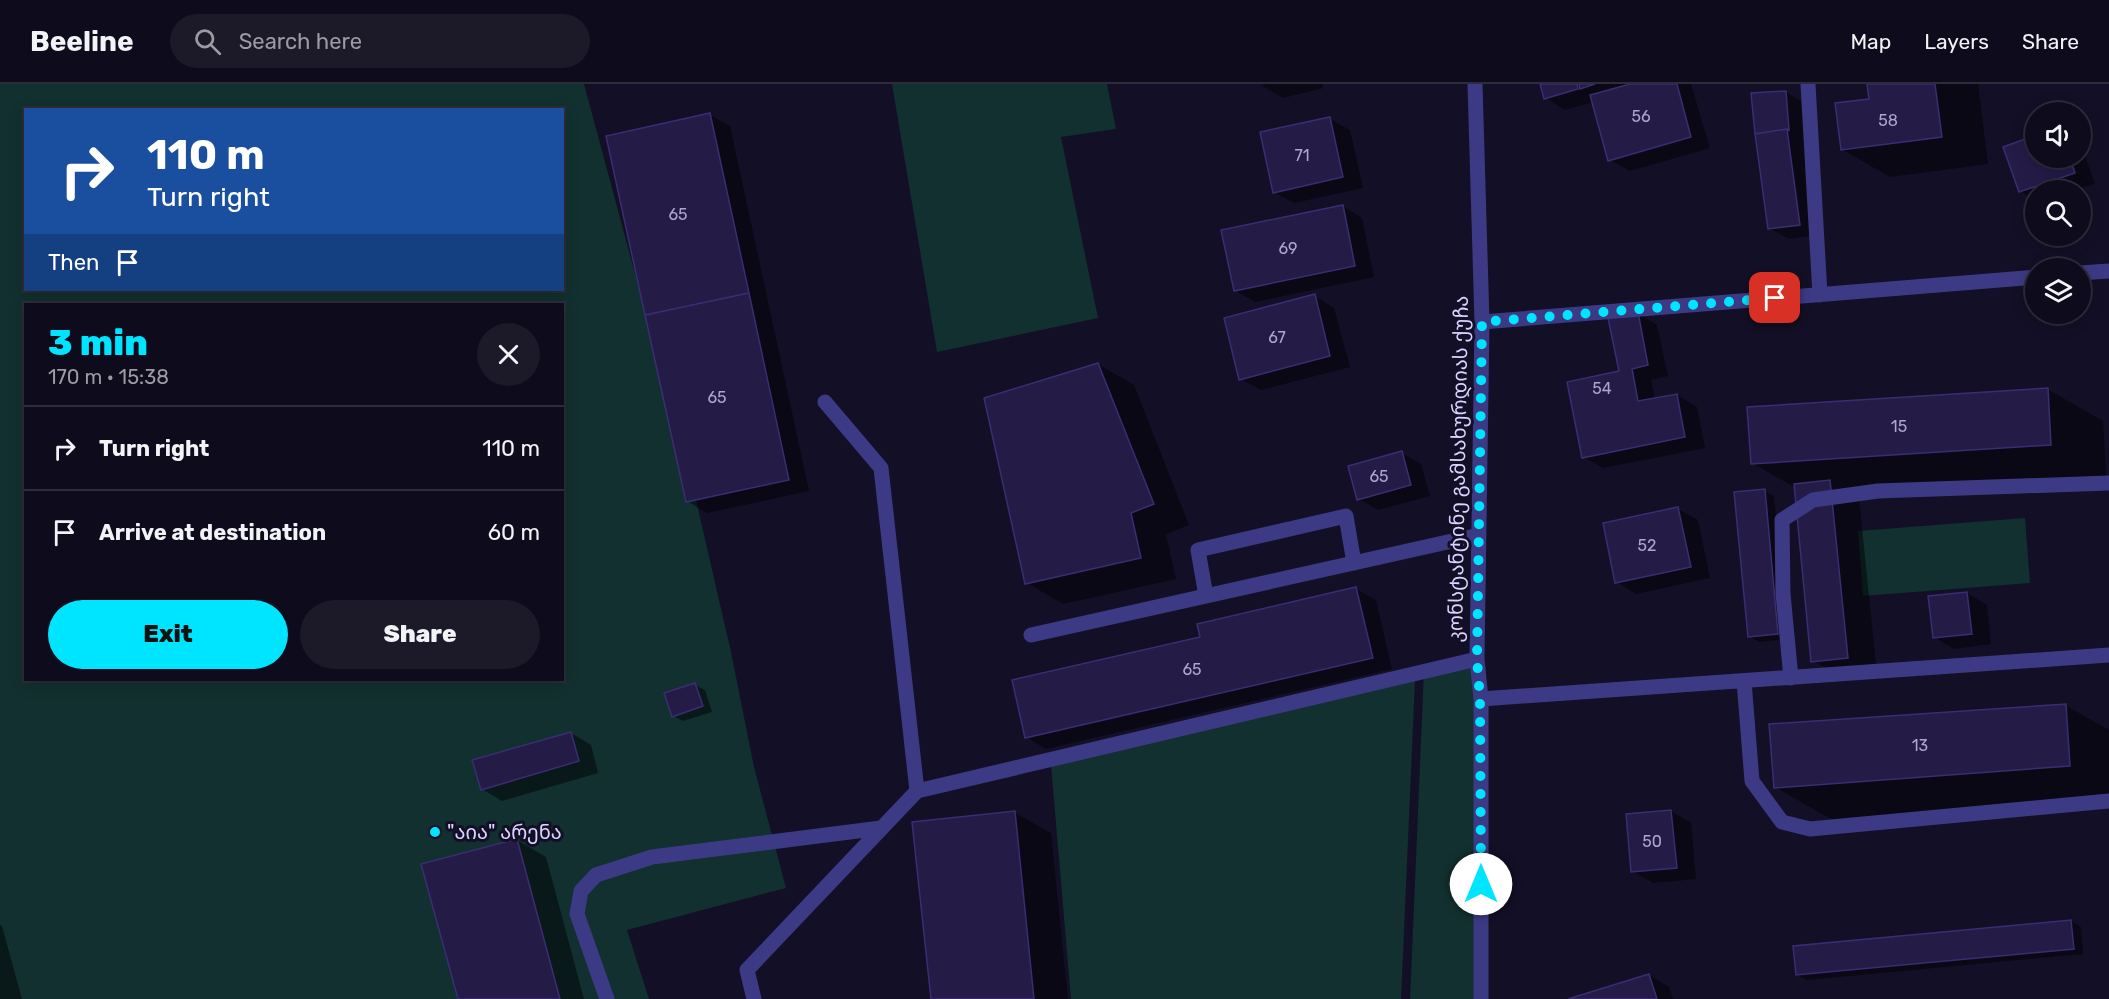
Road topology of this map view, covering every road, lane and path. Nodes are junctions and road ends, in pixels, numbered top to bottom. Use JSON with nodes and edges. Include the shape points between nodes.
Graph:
{"nodes":[{"id":1,"x":1475,"y":84,"type":"edge"},
{"id":2,"x":1808,"y":84,"type":"edge"},
{"id":3,"x":2109,"y":271,"type":"edge"},
{"id":4,"x":2091,"y":272,"type":"edge"},
{"id":5,"x":2025,"y":278,"type":"edge"},
{"id":6,"x":1820,"y":295,"type":"junction"},
{"id":7,"x":1482,"y":322,"type":"junction"},
{"id":8,"x":825,"y":402,"type":"dead end"},
{"id":9,"x":2109,"y":483,"type":"edge"},
{"id":10,"x":1479,"y":536,"type":"junction"},
{"id":11,"x":1354,"y":563,"type":"junction"},
{"id":12,"x":1206,"y":596,"type":"junction"},
{"id":13,"x":1031,"y":635,"type":"dead end"},
{"id":14,"x":2109,"y":655,"type":"edge"},
{"id":15,"x":1477,"y":659,"type":"junction"},
{"id":16,"x":1791,"y":678,"type":"junction"},
{"id":17,"x":1744,"y":681,"type":"junction"},
{"id":18,"x":1480,"y":699,"type":"junction"},
{"id":19,"x":917,"y":791,"type":"junction"},
{"id":20,"x":2109,"y":801,"type":"edge"},
{"id":21,"x":881,"y":828,"type":"junction"},
{"id":22,"x":608,"y":999,"type":"edge"},
{"id":23,"x":754,"y":999,"type":"edge"},
{"id":24,"x":1481,"y":999,"type":"edge"}],
"edges":[{"from":1,"to":7,"type":"street","name":"კონსტანტინე გამსახურდიას ქუჩა"},
{"from":2,"to":6,"type":"street"},
{"from":3,"to":4,"type":"street"},
{"from":5,"to":6,"type":"street"},
{"from":6,"to":7,"type":"street"},
{"from":7,"to":10,"type":"street","name":"კონსტანტინე გამსახურდიას ქუჩა"},
{"from":8,"to":19,"type":"street","via":[[881,468]]},
{"from":9,"to":16,"type":"street","via":[[1878,490],[1813,500],[1782,520],[1783,594]]},
{"from":10,"to":11,"type":"street"},
{"from":10,"to":15,"type":"street","name":"კონსტანტინე გამსახურდიას ქუჩა"},
{"from":11,"to":12,"type":"street"},
{"from":11,"to":12,"type":"street","via":[[1346,516],[1198,550]]},
{"from":12,"to":13,"type":"street"},
{"from":14,"to":16,"type":"street"},
{"from":15,"to":18,"type":"street","name":"კონსტანტინე გამსახურდიას ქუჩა"},
{"from":15,"to":19,"type":"street"},
{"from":16,"to":17,"type":"street"},
{"from":17,"to":18,"type":"street"},
{"from":17,"to":20,"type":"street","via":[[1752,782],[1782,822],[1810,829]]},
{"from":18,"to":24,"type":"street","name":"კონსტანტინე გამსახურდიას ქუჩა"},
{"from":19,"to":21,"type":"street"},
{"from":21,"to":22,"type":"street","via":[[652,857],[596,875],[581,891],[577,914]]},
{"from":21,"to":23,"type":"street","via":[[747,970]]}]}
